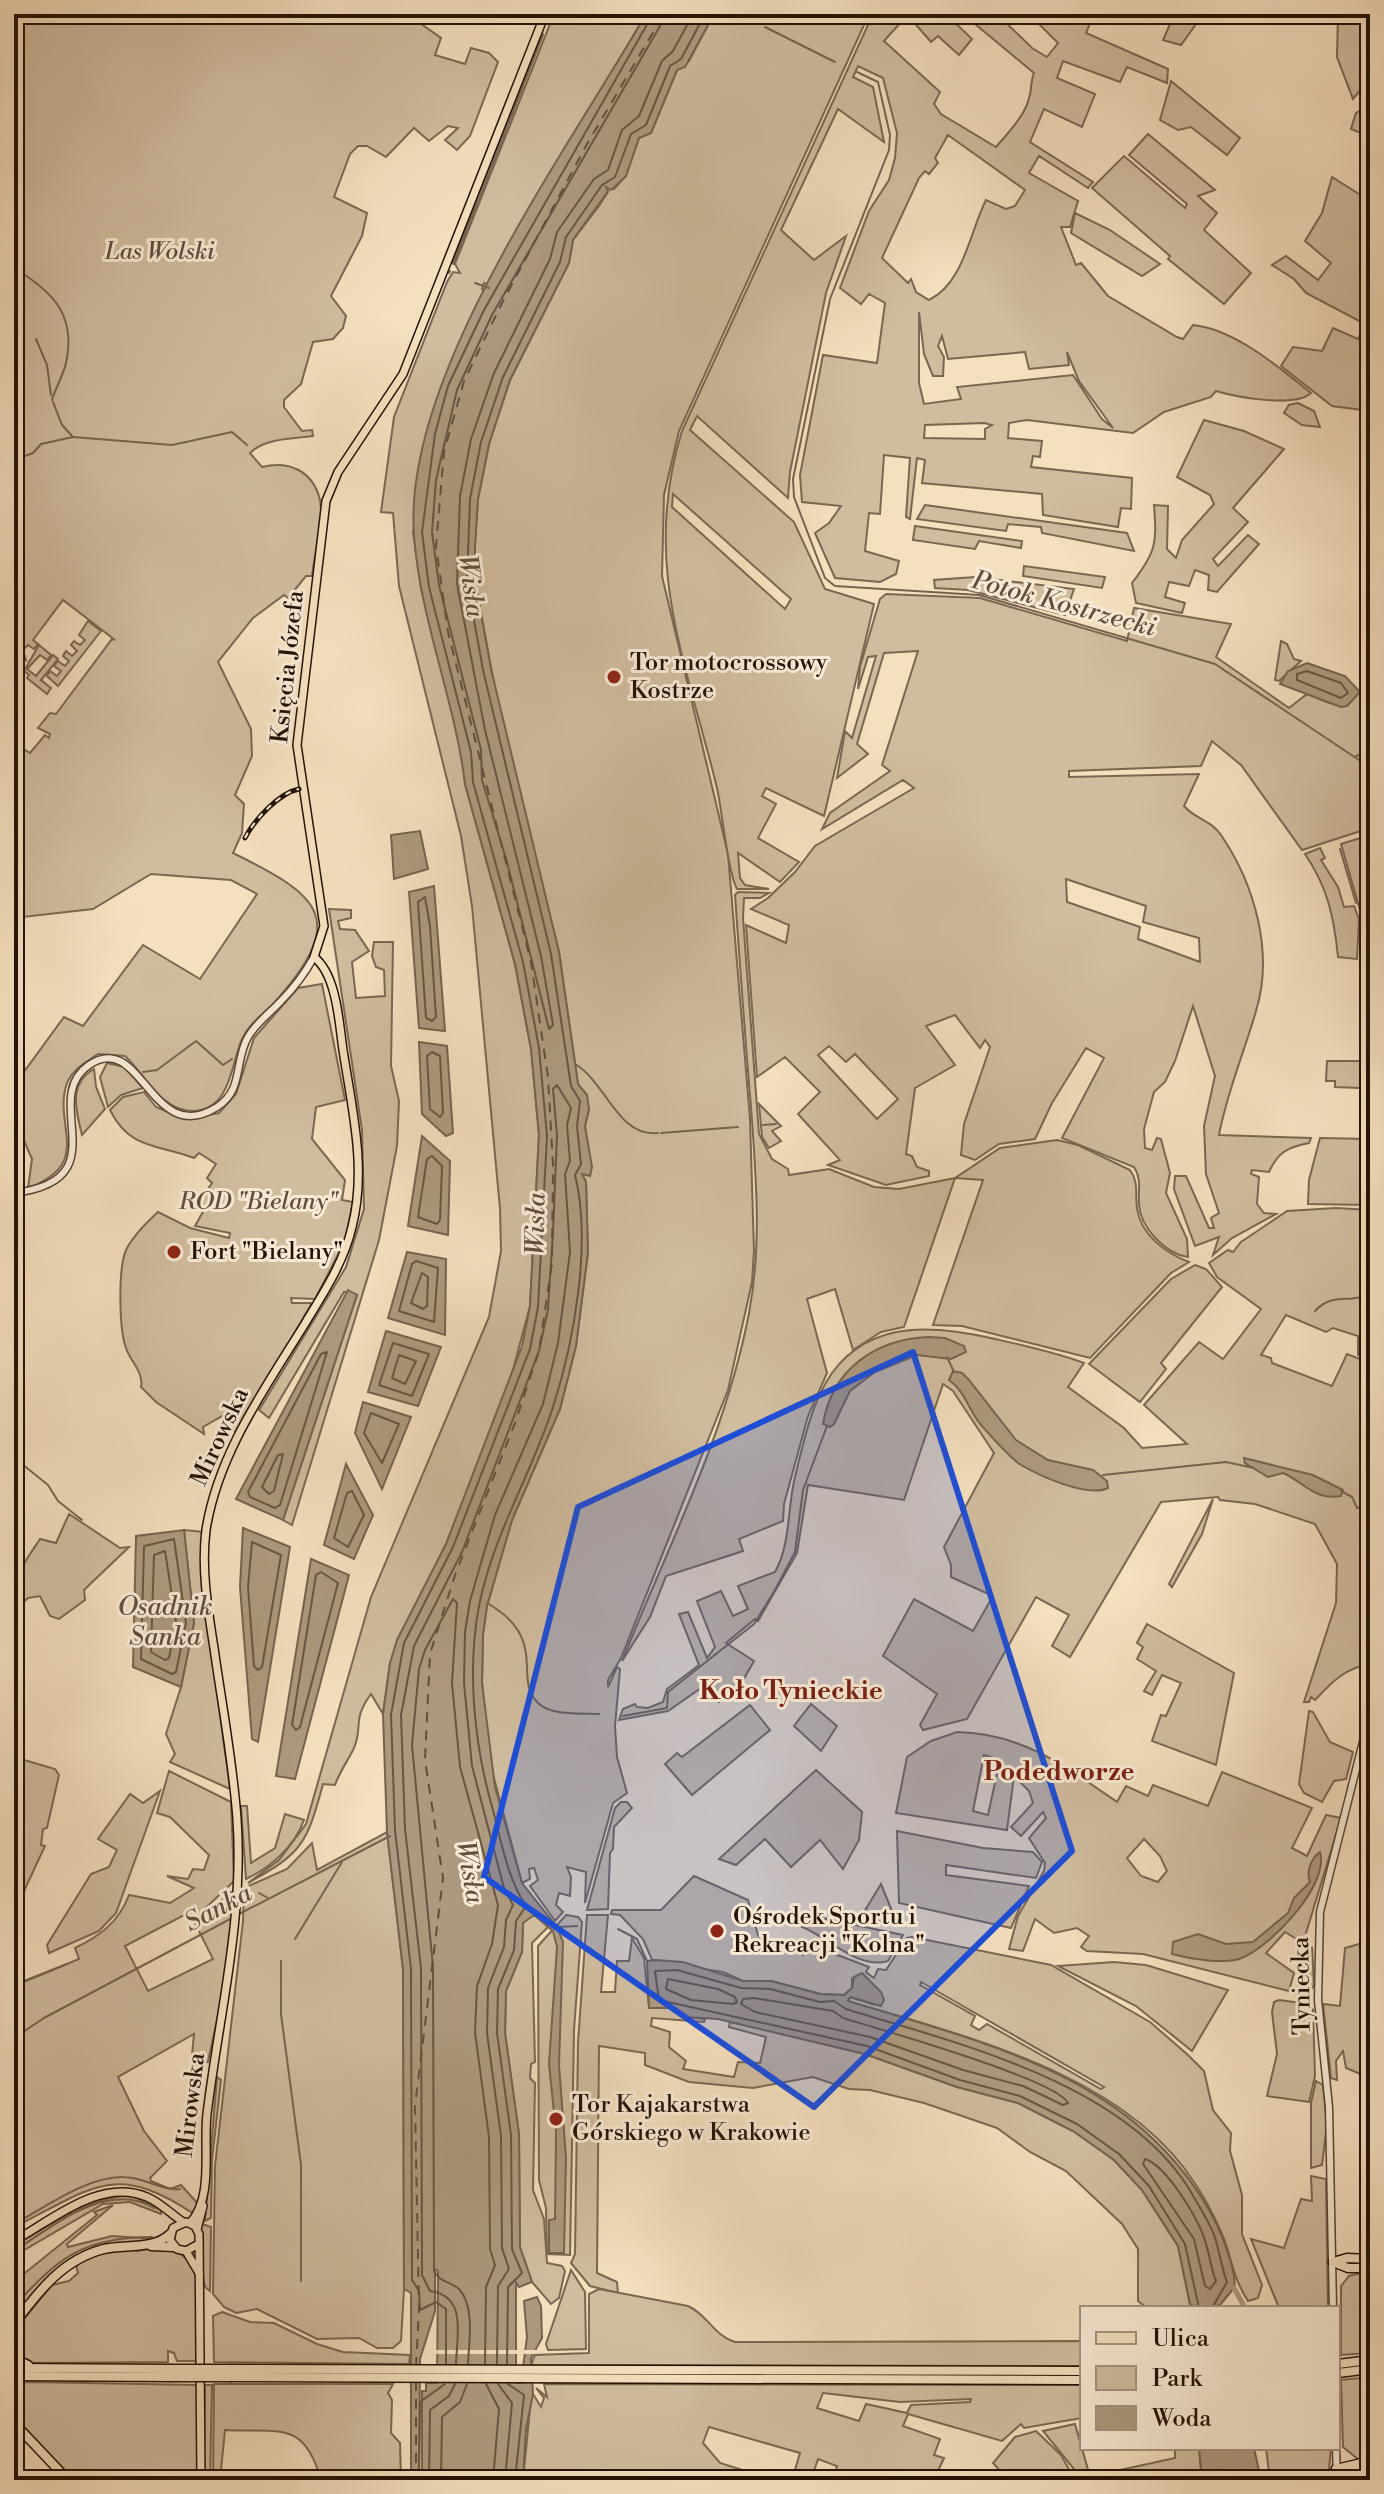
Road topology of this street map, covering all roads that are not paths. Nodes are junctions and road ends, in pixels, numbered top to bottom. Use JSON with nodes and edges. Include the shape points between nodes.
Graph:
{"nodes":[{"id":1,"x":545,"y":14,"type":"edge"},
{"id":2,"x":314,"y":957,"type":"junction"},
{"id":3,"x":14,"y":1193,"type":"edge"},
{"id":4,"x":1370,"y":1714,"type":"edge"},
{"id":5,"x":162,"y":2206,"type":"junction"},
{"id":6,"x":190,"y":2225,"type":"junction"},
{"id":7,"x":172,"y":2231,"type":"junction"},
{"id":8,"x":14,"y":2241,"type":"edge"},
{"id":9,"x":143,"y":2245,"type":"junction"},
{"id":10,"x":197,"y":2245,"type":"junction"},
{"id":11,"x":174,"y":2247,"type":"junction"},
{"id":12,"x":186,"y":2251,"type":"junction"},
{"id":13,"x":1370,"y":2259,"type":"edge"},
{"id":14,"x":1333,"y":2262,"type":"junction"},
{"id":15,"x":1370,"y":2268,"type":"edge"},
{"id":16,"x":202,"y":2280,"type":"junction"},
{"id":17,"x":1333,"y":2306,"type":"edge"},
{"id":18,"x":14,"y":2324,"type":"edge"},
{"id":19,"x":14,"y":2358,"type":"edge"},
{"id":20,"x":1340,"y":2364,"type":"edge"},
{"id":21,"x":1366,"y":2364,"type":"edge"},
{"id":22,"x":14,"y":2368,"type":"edge"},
{"id":23,"x":1080,"y":2371,"type":"edge"},
{"id":24,"x":50,"y":2372,"type":"junction"},
{"id":25,"x":1340,"y":2372,"type":"edge"},
{"id":26,"x":549,"y":2374,"type":"junction"},
{"id":27,"x":14,"y":2376,"type":"edge"},
{"id":28,"x":1080,"y":2380,"type":"edge"},
{"id":29,"x":14,"y":2385,"type":"edge"},
{"id":30,"x":15,"y":2423,"type":"edge"},
{"id":31,"x":1336,"y":2450,"type":"edge"},
{"id":32,"x":1370,"y":2461,"type":"edge"},
{"id":33,"x":1336,"y":2469,"type":"junction"},
{"id":34,"x":1370,"y":2469,"type":"edge"},
{"id":35,"x":68,"y":2480,"type":"edge"},
{"id":36,"x":201,"y":2480,"type":"edge"},
{"id":37,"x":1337,"y":2480,"type":"edge"}],
"edges":[{"from":1,"to":2,"type":"main road","name":"Księcia Józefa","via":[[403,374],[338,472],[326,501],[297,748],[324,926]]},
{"from":2,"to":3,"type":"street","name":"Księcia Józefa","via":[[248,1036],[236,1085],[219,1106],[196,1115],[178,1114],[157,1102],[128,1065],[107,1059],[91,1064],[71,1090],[75,1142],[70,1161],[44,1187]]},
{"from":2,"to":6,"type":"main road","name":"Mirowska","via":[[335,1002],[359,1180],[341,1259],[237,1438],[208,1516],[207,1604],[236,1801],[238,1891],[207,2117],[203,2213]]},
{"from":4,"to":14,"type":"street","name":"Tyniecka","via":[[1318,1929]]},
{"from":5,"to":6,"type":"main road"},
{"from":5,"to":7,"type":"main road"},
{"from":5,"to":8,"type":"main road","via":[[132,2192],[107,2193]]},
{"from":6,"to":7,"type":"main road"},
{"from":6,"to":10,"type":"main road","name":"Mirowska"},
{"from":7,"to":9,"type":"highway","via":[[163,2240]]},
{"from":7,"to":11,"type":"main road"},
{"from":9,"to":11,"type":"highway"},
{"from":9,"to":18,"type":"highway","via":[[103,2249],[65,2267]]},
{"from":10,"to":12,"type":"main road"},
{"from":10,"to":16,"type":"main road"},
{"from":11,"to":12,"type":"main road"},
{"from":12,"to":16,"type":"main road"},
{"from":13,"to":14,"type":"highway"},
{"from":14,"to":15,"type":"highway"},
{"from":14,"to":17,"type":"street","name":"Tyniecka"},
{"from":16,"to":36,"type":"main road"},
{"from":19,"to":24,"type":"highway"},
{"from":20,"to":21,"type":"highway"},
{"from":21,"to":25,"type":"highway"},
{"from":22,"to":24,"type":"highway"},
{"from":23,"to":26,"type":"highway"},
{"from":24,"to":26,"type":"highway","bridge":true},
{"from":24,"to":27,"type":"highway"},
{"from":24,"to":29,"type":"highway"},
{"from":26,"to":28,"type":"highway"},
{"from":30,"to":35,"type":"highway"},
{"from":31,"to":33,"type":"street"},
{"from":32,"to":33,"type":"highway"},
{"from":33,"to":34,"type":"highway"},
{"from":33,"to":37,"type":"street"}]}
